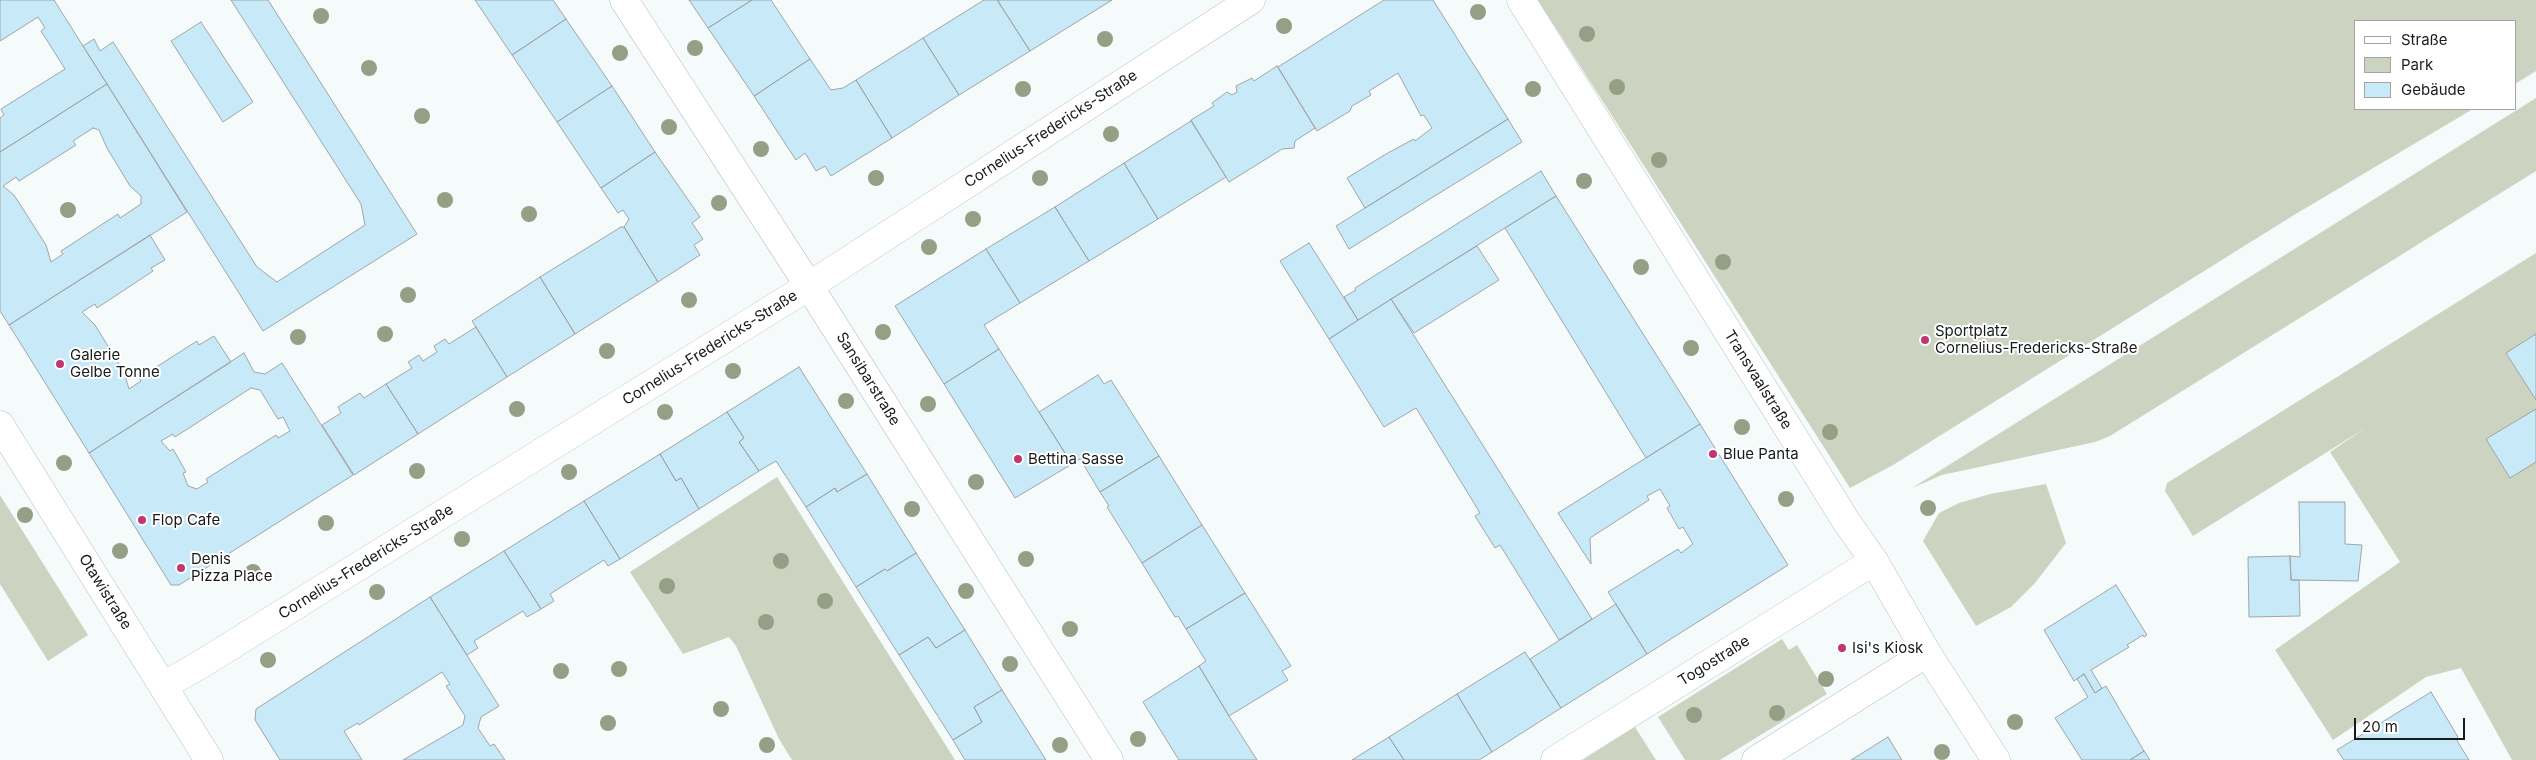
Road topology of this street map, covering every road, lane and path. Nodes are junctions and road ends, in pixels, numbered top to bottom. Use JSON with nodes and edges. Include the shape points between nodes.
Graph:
{"nodes":[{"id":1,"x":624,"y":0,"type":"edge"},
{"id":2,"x":1251,"y":0,"type":"edge"},
{"id":3,"x":1521,"y":0,"type":"edge"},
{"id":4,"x":809,"y":286,"type":"junction"},
{"id":5,"x":0,"y":424,"type":"edge"},
{"id":6,"x":1874,"y":561,"type":"junction"},
{"id":7,"x":1927,"y":653,"type":"junction"},
{"id":8,"x":163,"y":686,"type":"junction"},
{"id":9,"x":210,"y":760,"type":"edge"},
{"id":10,"x":1109,"y":760,"type":"edge"},
{"id":11,"x":1555,"y":760,"type":"edge"},
{"id":12,"x":1756,"y":760,"type":"edge"},
{"id":13,"x":1996,"y":760,"type":"edge"}],
"edges":[{"from":1,"to":4,"type":"street","name":"Sansibarstraße"},
{"from":2,"to":4,"type":"street","name":"Cornelius-Fredericks-Straße"},
{"from":3,"to":6,"type":"street","name":"Transvaalstraße"},
{"from":4,"to":8,"type":"street","name":"Cornelius-Fredericks-Straße"},
{"from":4,"to":10,"type":"street","name":"Sansibarstraße"},
{"from":5,"to":8,"type":"street","name":"Otawistraße"},
{"from":6,"to":7,"type":"street","name":"Transvaalstraße"},
{"from":6,"to":11,"type":"street","name":"Togostraße"},
{"from":7,"to":12,"type":"street"},
{"from":7,"to":13,"type":"street","name":"Transvaalstraße"},
{"from":8,"to":9,"type":"street","name":"Otawistraße"}]}
